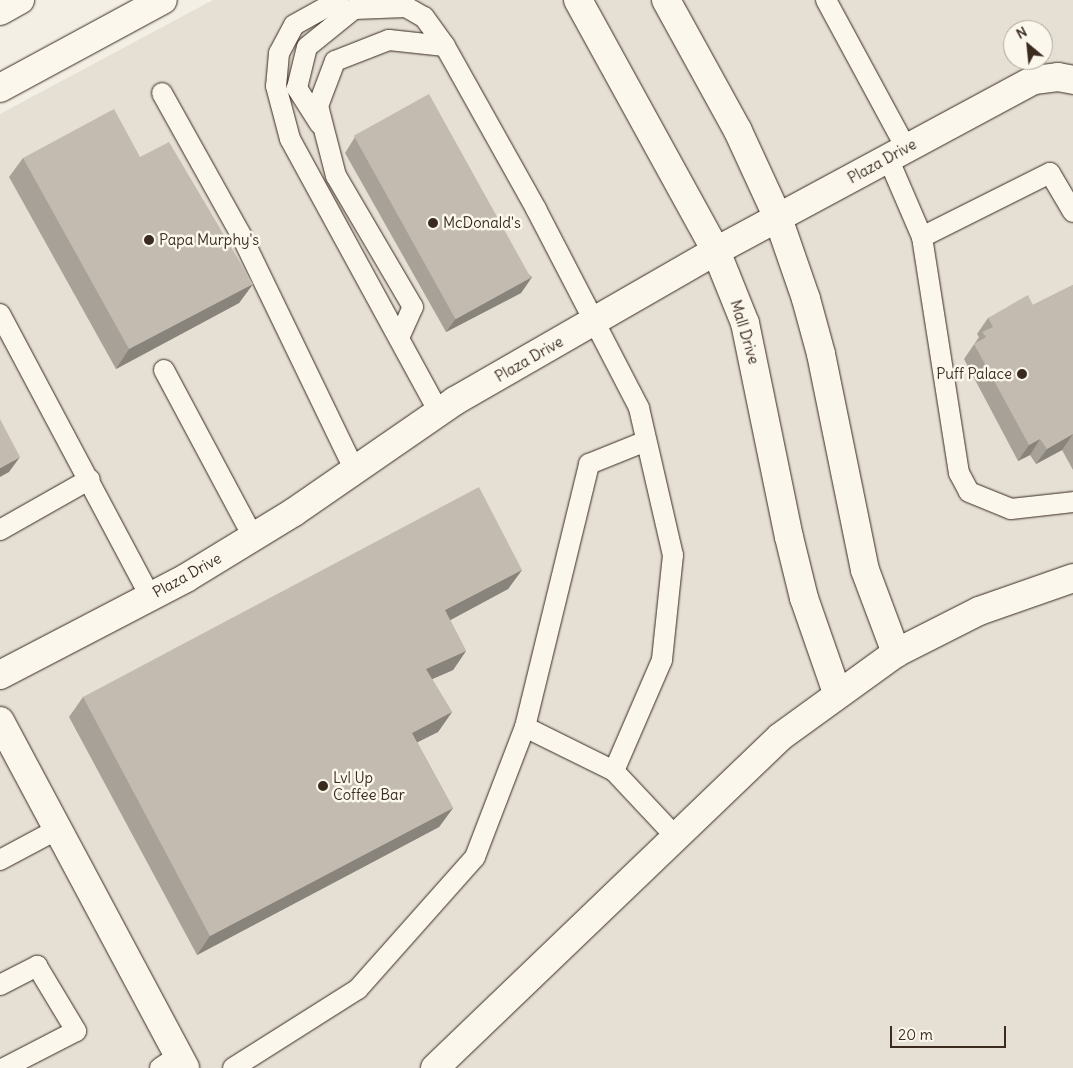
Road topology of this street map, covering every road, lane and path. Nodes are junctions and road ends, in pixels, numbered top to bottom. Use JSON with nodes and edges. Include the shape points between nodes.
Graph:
{"nodes":[{"id":1,"x":20,"y":0,"type":"edge"},
{"id":2,"x":163,"y":0,"type":"edge"},
{"id":3,"x":340,"y":0,"type":"edge"},
{"id":4,"x":578,"y":0,"type":"edge"},
{"id":5,"x":666,"y":0,"type":"edge"},
{"id":6,"x":826,"y":0,"type":"edge"},
{"id":7,"x":400,"y":3,"type":"edge"},
{"id":8,"x":0,"y":11,"type":"edge"},
{"id":9,"x":445,"y":46,"type":"junction"},
{"id":10,"x":1073,"y":80,"type":"edge"},
{"id":11,"x":0,"y":88,"type":"edge"},
{"id":12,"x":162,"y":93,"type":"dead end"},
{"id":13,"x":325,"y":132,"type":"junction"},
{"id":14,"x":897,"y":153,"type":"junction"},
{"id":15,"x":1073,"y":212,"type":"edge"},
{"id":16,"x":778,"y":218,"type":"junction"},
{"id":17,"x":922,"y":238,"type":"junction"},
{"id":18,"x":716,"y":251,"type":"junction"},
{"id":19,"x":0,"y":314,"type":"edge"},
{"id":20,"x":594,"y":321,"type":"junction"},
{"id":21,"x":399,"y":338,"type":"junction"},
{"id":22,"x":164,"y":370,"type":"dead end"},
{"id":23,"x":439,"y":412,"type":"junction"},
{"id":24,"x":646,"y":441,"type":"junction"},
{"id":25,"x":354,"y":469,"type":"junction"},
{"id":26,"x":90,"y":479,"type":"junction"},
{"id":27,"x":1073,"y":502,"type":"edge"},
{"id":28,"x":0,"y":530,"type":"edge"},
{"id":29,"x":253,"y":537,"type":"junction"},
{"id":30,"x":1073,"y":578,"type":"edge"},
{"id":31,"x":150,"y":596,"type":"junction"},
{"id":32,"x":896,"y":653,"type":"junction"},
{"id":33,"x":0,"y":675,"type":"edge"},
{"id":34,"x":837,"y":693,"type":"junction"},
{"id":35,"x":0,"y":721,"type":"edge"},
{"id":36,"x":525,"y":727,"type":"junction"},
{"id":37,"x":614,"y":771,"type":"junction"},
{"id":38,"x":58,"y":829,"type":"junction"},
{"id":39,"x":676,"y":837,"type":"junction"},
{"id":40,"x":0,"y":860,"type":"edge"},
{"id":41,"x":0,"y":985,"type":"edge"},
{"id":42,"x":174,"y":1064,"type":"edge"},
{"id":43,"x":4,"y":1068,"type":"edge"},
{"id":44,"x":233,"y":1068,"type":"edge"},
{"id":45,"x":435,"y":1068,"type":"edge"}],
"edges":[{"from":1,"to":8,"type":"street"},
{"from":2,"to":11,"type":"street"},
{"from":3,"to":21,"type":"lane","via":[[294,24],[279,53],[276,86],[290,139]]},
{"from":4,"to":18,"type":"street","name":"Mall Drive"},
{"from":5,"to":16,"type":"street","via":[[738,131]]},
{"from":6,"to":14,"type":"lane"},
{"from":7,"to":9,"type":"lane","via":[[424,16]]},
{"from":7,"to":13,"type":"lane","via":[[354,9],[307,47],[297,88]]},
{"from":9,"to":13,"type":"lane","via":[[388,40],[335,61],[318,106]]},
{"from":9,"to":20,"type":"lane"},
{"from":10,"to":14,"type":"street","name":"Plaza Drive","via":[[1058,77],[1034,80]]},
{"from":12,"to":25,"type":"lane","via":[[242,237]]},
{"from":13,"to":21,"type":"lane","via":[[336,176],[414,307]]},
{"from":14,"to":16,"type":"street","name":"Plaza Drive"},
{"from":14,"to":17,"type":"lane"},
{"from":15,"to":17,"type":"lane","via":[[1050,173]]},
{"from":16,"to":18,"type":"street","name":"Plaza Drive"},
{"from":16,"to":32,"type":"street","via":[[821,354],[865,570]]},
{"from":17,"to":27,"type":"lane","via":[[959,473],[969,492],[1010,510]]},
{"from":18,"to":20,"type":"street","name":"Plaza Drive"},
{"from":18,"to":34,"type":"street","name":"Mall Drive","via":[[746,324],[804,598]]},
{"from":19,"to":26,"type":"lane"},
{"from":20,"to":23,"type":"street","name":"Plaza Drive"},
{"from":20,"to":24,"type":"lane","via":[[639,408]]},
{"from":21,"to":23,"type":"lane"},
{"from":22,"to":29,"type":"lane"},
{"from":23,"to":25,"type":"street","name":"Plaza Drive"},
{"from":24,"to":36,"type":"lane","via":[[590,464]]},
{"from":24,"to":37,"type":"lane","via":[[674,555],[662,660]]},
{"from":25,"to":29,"type":"street","name":"Plaza Drive"},
{"from":26,"to":28,"type":"lane"},
{"from":26,"to":31,"type":"lane"},
{"from":29,"to":31,"type":"street","name":"Plaza Drive"},
{"from":30,"to":32,"type":"street","via":[[979,612]]},
{"from":31,"to":33,"type":"street","name":"Plaza Drive"},
{"from":32,"to":34,"type":"street"},
{"from":34,"to":39,"type":"street","via":[[780,737]]},
{"from":35,"to":38,"type":"street"},
{"from":36,"to":37,"type":"lane"},
{"from":36,"to":44,"type":"lane","via":[[475,857],[358,989]]},
{"from":37,"to":39,"type":"lane"},
{"from":38,"to":40,"type":"lane"},
{"from":38,"to":42,"type":"street"},
{"from":39,"to":45,"type":"street"},
{"from":41,"to":43,"type":"lane","via":[[37,966],[76,1032]]}]}
